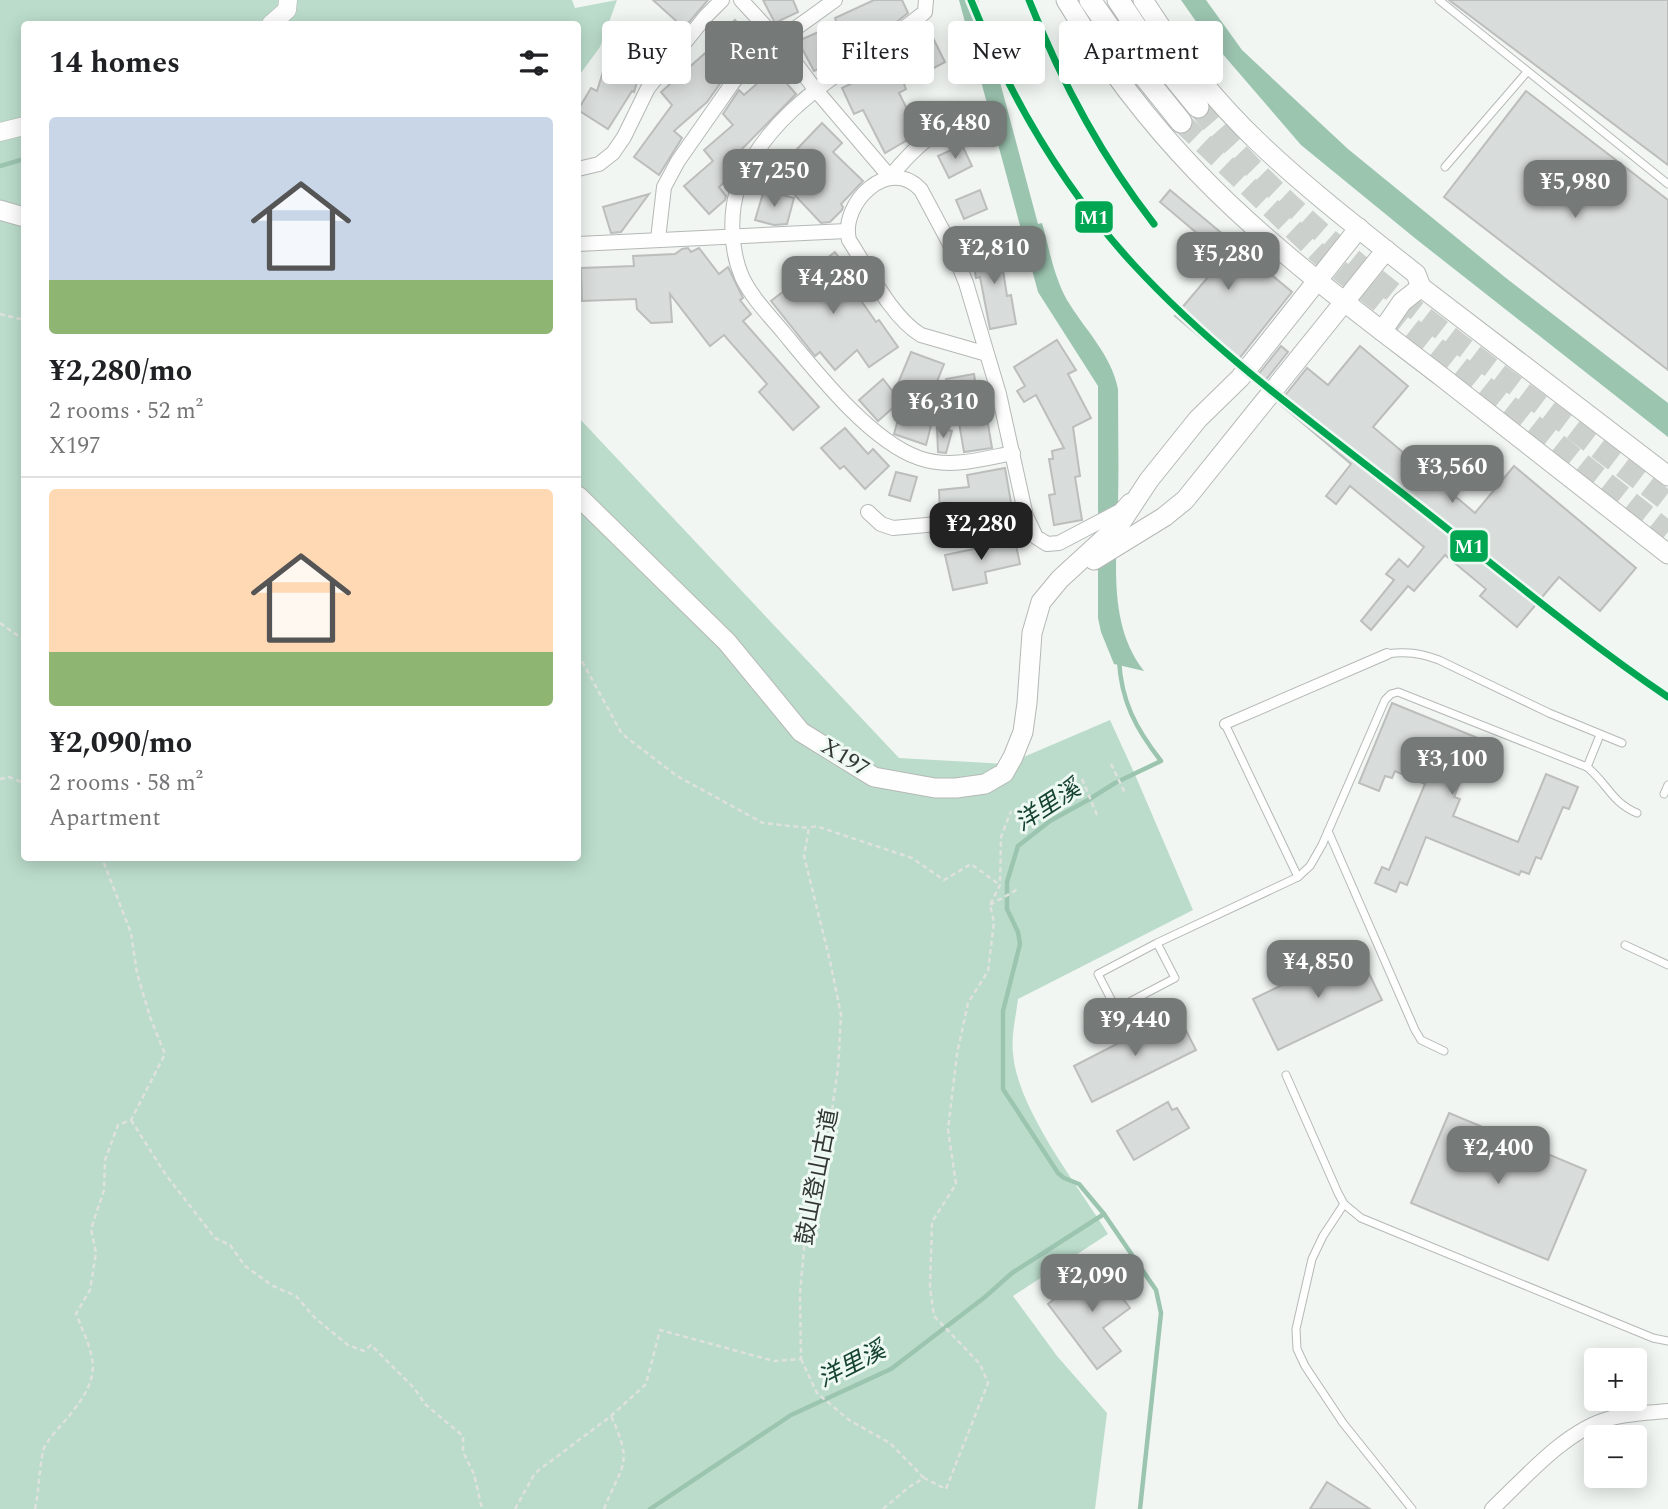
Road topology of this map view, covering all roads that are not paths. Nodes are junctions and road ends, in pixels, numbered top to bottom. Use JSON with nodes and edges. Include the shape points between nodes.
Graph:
{"nodes":[{"id":1,"x":288,"y":0,"type":"edge"},
{"id":2,"x":722,"y":0,"type":"edge"},
{"id":3,"x":741,"y":0,"type":"edge"},
{"id":4,"x":835,"y":0,"type":"edge"},
{"id":5,"x":926,"y":0,"type":"edge"},
{"id":6,"x":1066,"y":0,"type":"edge"},
{"id":7,"x":1090,"y":0,"type":"edge"},
{"id":8,"x":1118,"y":0,"type":"edge"},
{"id":9,"x":1143,"y":0,"type":"edge"},
{"id":10,"x":1438,"y":0,"type":"edge"},
{"id":11,"x":274,"y":21,"type":"edge"},
{"id":12,"x":760,"y":21,"type":"edge"},
{"id":13,"x":803,"y":22,"type":"edge"},
{"id":14,"x":1527,"y":72,"type":"junction"},
{"id":15,"x":803,"y":73,"type":"edge"},
{"id":16,"x":733,"y":84,"type":"edge"},
{"id":17,"x":815,"y":89,"type":"junction"},
{"id":18,"x":1198,"y":107,"type":"tunnel mouth"},
{"id":19,"x":977,"y":116,"type":"dead end"},
{"id":20,"x":1181,"y":122,"type":"tunnel mouth"},
{"id":21,"x":21,"y":127,"type":"edge"},
{"id":22,"x":0,"y":132,"type":"edge"},
{"id":23,"x":1445,"y":167,"type":"dead end"},
{"id":24,"x":581,"y":168,"type":"edge"},
{"id":25,"x":890,"y":177,"type":"junction"},
{"id":26,"x":1668,"y":184,"type":"edge"},
{"id":27,"x":0,"y":210,"type":"edge"},
{"id":28,"x":21,"y":216,"type":"edge"},
{"id":29,"x":1359,"y":228,"type":"junction"},
{"id":30,"x":846,"y":231,"type":"junction"},
{"id":31,"x":734,"y":236,"type":"junction"},
{"id":32,"x":658,"y":239,"type":"junction"},
{"id":33,"x":581,"y":244,"type":"edge"},
{"id":34,"x":1386,"y":250,"type":"junction"},
{"id":35,"x":1318,"y":280,"type":"junction"},
{"id":36,"x":1421,"y":287,"type":"junction"},
{"id":37,"x":1344,"y":302,"type":"junction"},
{"id":38,"x":1382,"y":331,"type":"junction"},
{"id":39,"x":987,"y":354,"type":"junction"},
{"id":40,"x":1013,"y":453,"type":"junction"},
{"id":41,"x":1668,"y":477,"type":"edge"},
{"id":42,"x":581,"y":499,"type":"edge"},
{"id":43,"x":868,"y":512,"type":"dead end"},
{"id":44,"x":1026,"y":516,"type":"junction"},
{"id":45,"x":1120,"y":517,"type":"junction"},
{"id":46,"x":1668,"y":554,"type":"edge"},
{"id":47,"x":1087,"y":560,"type":"junction"},
{"id":48,"x":1387,"y":654,"type":"joint"},
{"id":49,"x":1225,"y":724,"type":"joint"},
{"id":50,"x":1600,"y":734,"type":"junction"},
{"id":51,"x":1622,"y":743,"type":"dead end"},
{"id":52,"x":1587,"y":767,"type":"junction"},
{"id":53,"x":1668,"y":785,"type":"edge"},
{"id":54,"x":1664,"y":794,"type":"dead end"},
{"id":55,"x":1637,"y":813,"type":"dead end"},
{"id":56,"x":1328,"y":831,"type":"junction"},
{"id":57,"x":1298,"y":877,"type":"junction"},
{"id":58,"x":1157,"y":943,"type":"junction"},
{"id":59,"x":1625,"y":945,"type":"dead end"},
{"id":60,"x":1668,"y":965,"type":"edge"},
{"id":61,"x":1444,"y":1051,"type":"dead end"},
{"id":62,"x":1286,"y":1075,"type":"dead end"},
{"id":63,"x":1344,"y":1204,"type":"junction"},
{"id":64,"x":1668,"y":1341,"type":"edge"},
{"id":65,"x":1668,"y":1411,"type":"edge"},
{"id":66,"x":1412,"y":1509,"type":"edge"},
{"id":67,"x":1492,"y":1509,"type":"edge"}],
"edges":[{"from":1,"to":11,"type":"street","via":[[286,10]]},
{"from":2,"to":24,"type":"street","via":[[648,88],[613,153],[599,164]]},
{"from":3,"to":12,"type":"street"},
{"from":4,"to":13,"type":"street"},
{"from":5,"to":17,"type":"street","via":[[921,15]]},
{"from":6,"to":35,"type":"main road","via":[[1119,79],[1198,174]]},
{"from":7,"to":20,"type":"main road"},
{"from":8,"to":18,"type":"main road"},
{"from":9,"to":29,"type":"main road","via":[[1190,66],[1255,139]]},
{"from":10,"to":14,"type":"lane"},
{"from":14,"to":23,"type":"lane"},
{"from":14,"to":26,"type":"lane"},
{"from":15,"to":17,"type":"street"},
{"from":16,"to":32,"type":"street","via":[[673,170],[662,194]]},
{"from":17,"to":25,"type":"street"},
{"from":17,"to":31,"type":"street","via":[[775,129],[749,167],[734,205]]},
{"from":19,"to":25,"type":"street","via":[[946,127],[919,146]]},
{"from":21,"to":22,"type":"street"},
{"from":25,"to":30,"type":"street","via":[[865,191]]},
{"from":25,"to":39,"type":"street","via":[[907,179],[921,190],[952,248]]},
{"from":27,"to":28,"type":"main road"},
{"from":29,"to":34,"type":"main road"},
{"from":29,"to":35,"type":"main road"},
{"from":30,"to":31,"type":"street"},
{"from":30,"to":39,"type":"street","via":[[892,306],[912,329]]},
{"from":31,"to":32,"type":"street"},
{"from":31,"to":40,"type":"street","via":[[741,275],[757,301],[850,408],[884,439],[920,459],[945,463]]},
{"from":32,"to":33,"type":"street"},
{"from":34,"to":36,"type":"main road","via":[[1416,274]]},
{"from":34,"to":37,"type":"main road"},
{"from":35,"to":37,"type":"main road"},
{"from":35,"to":45,"type":"main road"},
{"from":36,"to":38,"type":"main road","via":[[1402,302]]},
{"from":36,"to":41,"type":"main road"},
{"from":37,"to":38,"type":"main road"},
{"from":37,"to":47,"type":"main road","via":[[1185,500],[1119,546]]},
{"from":38,"to":46,"type":"main road"},
{"from":39,"to":40,"type":"street"},
{"from":40,"to":44,"type":"street"},
{"from":42,"to":47,"type":"main road","name":"X197","number":"X197","via":[[727,642],[801,732],[874,777],[935,788],[985,784],[1008,767],[1025,719],[1034,622],[1041,602],[1060,579]]},
{"from":43,"to":44,"type":"street","via":[[893,528]]},
{"from":44,"to":45,"type":"street","via":[[1036,537],[1047,544]]},
{"from":45,"to":47,"type":"main road"},
{"from":48,"to":49,"type":"street"},
{"from":48,"to":50,"type":"lane","via":[[1404,651],[1439,660]]},
{"from":49,"to":57,"type":"lane"},
{"from":50,"to":51,"type":"lane"},
{"from":50,"to":52,"type":"lane"},
{"from":52,"to":55,"type":"lane","via":[[1615,800]]},
{"from":52,"to":56,"type":"lane","via":[[1398,692],[1385,700]]},
{"from":53,"to":54,"type":"lane"},
{"from":56,"to":57,"type":"lane","via":[[1310,866]]},
{"from":56,"to":61,"type":"lane","via":[[1415,1030],[1421,1040]]},
{"from":57,"to":58,"type":"lane"},
{"from":58,"to":58,"type":"lane","via":[[1175,978],[1116,1009],[1098,974]]},
{"from":59,"to":60,"type":"lane"},
{"from":62,"to":63,"type":"lane"},
{"from":63,"to":64,"type":"lane","via":[[1361,1218]]},
{"from":63,"to":66,"type":"lane","via":[[1312,1259],[1296,1329],[1297,1349],[1343,1423]]},
{"from":65,"to":67,"type":"street","via":[[1606,1419],[1585,1428]]}]}
